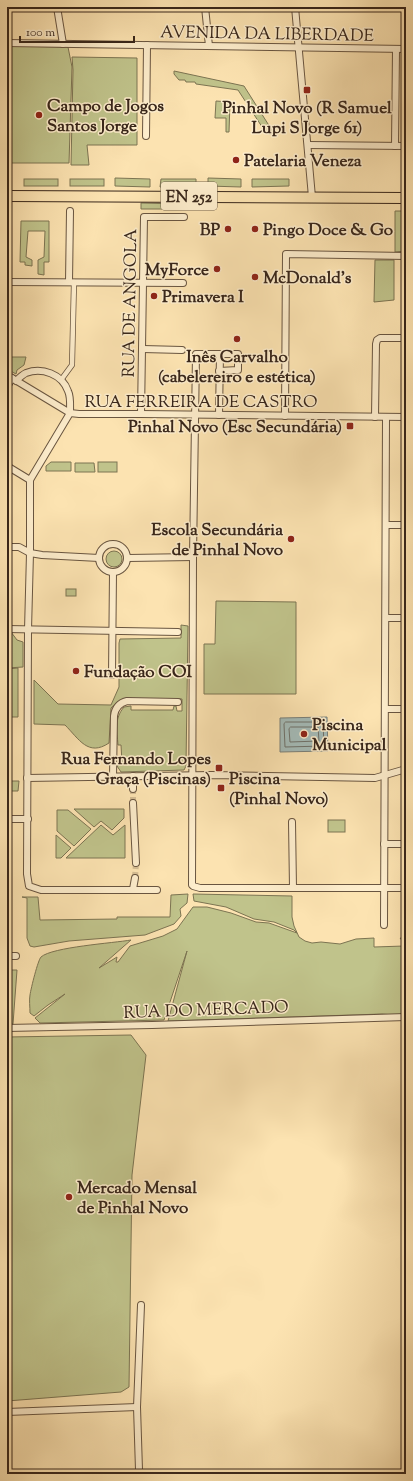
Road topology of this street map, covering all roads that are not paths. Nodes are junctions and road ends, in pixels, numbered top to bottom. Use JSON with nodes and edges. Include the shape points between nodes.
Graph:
{"nodes":[{"id":1,"x":57,"y":7,"type":"edge"},
{"id":2,"x":205,"y":7,"type":"edge"},
{"id":3,"x":295,"y":7,"type":"edge"},
{"id":4,"x":7,"y":43,"type":"edge"},
{"id":5,"x":63,"y":44,"type":"junction"},
{"id":6,"x":147,"y":45,"type":"junction"},
{"id":7,"x":209,"y":46,"type":"junction"},
{"id":8,"x":300,"y":47,"type":"junction"},
{"id":9,"x":396,"y":49,"type":"junction"},
{"id":10,"x":406,"y":49,"type":"edge"},
{"id":11,"x":146,"y":136,"type":"dead end"},
{"id":12,"x":308,"y":144,"type":"junction"},
{"id":13,"x":395,"y":146,"type":"junction"},
{"id":14,"x":406,"y":146,"type":"edge"},
{"id":15,"x":7,"y":196,"type":"edge"},
{"id":16,"x":312,"y":197,"type":"junction"},
{"id":17,"x":406,"y":198,"type":"edge"},
{"id":18,"x":70,"y":211,"type":"dead end"},
{"id":19,"x":184,"y":217,"type":"dead end"},
{"id":20,"x":406,"y":256,"type":"edge"},
{"id":21,"x":7,"y":282,"type":"edge"},
{"id":22,"x":72,"y":282,"type":"junction"},
{"id":23,"x":143,"y":283,"type":"junction"},
{"id":24,"x":182,"y":283,"type":"dead end"},
{"id":25,"x":406,"y":338,"type":"edge"},
{"id":26,"x":143,"y":349,"type":"junction"},
{"id":27,"x":182,"y":350,"type":"dead end"},
{"id":28,"x":220,"y":354,"type":"junction"},
{"id":29,"x":220,"y":372,"type":"junction"},
{"id":30,"x":12,"y":378,"type":"edge"},
{"id":31,"x":61,"y":380,"type":"junction"},
{"id":32,"x":7,"y":387,"type":"edge"},
{"id":33,"x":70,"y":413,"type":"junction"},
{"id":34,"x":141,"y":414,"type":"junction"},
{"id":35,"x":195,"y":414,"type":"junction"},
{"id":36,"x":219,"y":415,"type":"junction"},
{"id":37,"x":285,"y":416,"type":"junction"},
{"id":38,"x":375,"y":417,"type":"junction"},
{"id":39,"x":386,"y":417,"type":"junction"},
{"id":40,"x":406,"y":417,"type":"edge"},
{"id":41,"x":7,"y":466,"type":"edge"},
{"id":42,"x":30,"y":480,"type":"junction"},
{"id":43,"x":386,"y":525,"type":"junction"},
{"id":44,"x":406,"y":525,"type":"edge"},
{"id":45,"x":7,"y":547,"type":"edge"},
{"id":46,"x":30,"y":553,"type":"junction"},
{"id":47,"x":99,"y":558,"type":"junction"},
{"id":48,"x":128,"y":558,"type":"junction"},
{"id":49,"x":193,"y":558,"type":"junction"},
{"id":50,"x":113,"y":572,"type":"junction"},
{"id":51,"x":386,"y":618,"type":"junction"},
{"id":52,"x":406,"y":618,"type":"edge"},
{"id":53,"x":7,"y":629,"type":"edge"},
{"id":54,"x":28,"y":630,"type":"junction"},
{"id":55,"x":112,"y":631,"type":"junction"},
{"id":56,"x":178,"y":632,"type":"dead end"},
{"id":57,"x":112,"y":675,"type":"dead end"},
{"id":58,"x":178,"y":702,"type":"dead end"},
{"id":59,"x":385,"y":709,"type":"junction"},
{"id":60,"x":406,"y":709,"type":"edge"},
{"id":61,"x":406,"y":769,"type":"edge"},
{"id":62,"x":133,"y":776,"type":"junction"},
{"id":63,"x":192,"y":776,"type":"junction"},
{"id":64,"x":384,"y":776,"type":"junction"},
{"id":65,"x":113,"y":777,"type":"junction"},
{"id":66,"x":28,"y":778,"type":"junction"},
{"id":67,"x":133,"y":788,"type":"tunnel mouth"},
{"id":68,"x":133,"y":803,"type":"tunnel mouth"},
{"id":69,"x":28,"y":819,"type":"junction"},
{"id":70,"x":7,"y":820,"type":"edge"},
{"id":71,"x":292,"y":822,"type":"dead end"},
{"id":72,"x":384,"y":844,"type":"junction"},
{"id":73,"x":406,"y":844,"type":"edge"},
{"id":74,"x":136,"y":863,"type":"tunnel mouth"},
{"id":75,"x":135,"y":878,"type":"tunnel mouth"},
{"id":76,"x":292,"y":888,"type":"junction"},
{"id":77,"x":385,"y":888,"type":"junction"},
{"id":78,"x":406,"y":888,"type":"edge"},
{"id":79,"x":134,"y":889,"type":"junction"},
{"id":80,"x":156,"y":890,"type":"dead end"},
{"id":81,"x":384,"y":925,"type":"dead end"},
{"id":82,"x":7,"y":956,"type":"edge"},
{"id":83,"x":16,"y":956,"type":"dead end"},
{"id":84,"x":406,"y":1017,"type":"edge"},
{"id":85,"x":7,"y":1028,"type":"edge"},
{"id":86,"x":141,"y":1305,"type":"dead end"},
{"id":87,"x":137,"y":1407,"type":"junction"},
{"id":88,"x":7,"y":1412,"type":"edge"},
{"id":89,"x":139,"y":1470,"type":"dead end"}],
"edges":[{"from":1,"to":5,"type":"street"},
{"from":2,"to":7,"type":"street"},
{"from":3,"to":8,"type":"street"},
{"from":4,"to":5,"type":"street","name":"AVENIDA DA LIBERDADE"},
{"from":5,"to":6,"type":"street","name":"AVENIDA DA LIBERDADE"},
{"from":6,"to":7,"type":"street","name":"AVENIDA DA LIBERDADE"},
{"from":6,"to":11,"type":"street"},
{"from":7,"to":8,"type":"street","name":"AVENIDA DA LIBERDADE"},
{"from":8,"to":9,"type":"street","name":"AVENIDA DA LIBERDADE"},
{"from":8,"to":12,"type":"street"},
{"from":9,"to":10,"type":"street","name":"AVENIDA DA LIBERDADE"},
{"from":9,"to":13,"type":"street"},
{"from":12,"to":13,"type":"street"},
{"from":12,"to":16,"type":"street"},
{"from":13,"to":14,"type":"street"},
{"from":15,"to":16,"type":"main road","number":"EN 252"},
{"from":16,"to":17,"type":"main road","number":"EN 252"},
{"from":18,"to":22,"type":"street"},
{"from":19,"to":23,"type":"street","name":"RUA DE ANGOLA","via":[[144,217]]},
{"from":20,"to":37,"type":"street","via":[[286,254]]},
{"from":21,"to":22,"type":"street"},
{"from":22,"to":23,"type":"street"},
{"from":22,"to":31,"type":"street","via":[[72,365]]},
{"from":23,"to":24,"type":"street"},
{"from":23,"to":26,"type":"street","name":"RUA DE ANGOLA"},
{"from":25,"to":38,"type":"street","via":[[377,340]]},
{"from":26,"to":27,"type":"street"},
{"from":26,"to":34,"type":"street","name":"RUA DE ANGOLA"},
{"from":28,"to":29,"type":"street"},
{"from":28,"to":29,"type":"street","via":[[238,354],[238,370]]},
{"from":28,"to":35,"type":"street","via":[[196,354]]},
{"from":29,"to":36,"type":"street"},
{"from":30,"to":31,"type":"street","via":[[35,371],[54,374]]},
{"from":30,"to":32,"type":"street"},
{"from":30,"to":33,"type":"street","name":"RUA FERREIRA DE CASTRO"},
{"from":31,"to":33,"type":"street","via":[[68,391]]},
{"from":33,"to":34,"type":"street","name":"RUA FERREIRA DE CASTRO"},
{"from":33,"to":42,"type":"street"},
{"from":34,"to":35,"type":"street","name":"RUA FERREIRA DE CASTRO"},
{"from":35,"to":36,"type":"street","name":"RUA FERREIRA DE CASTRO"},
{"from":35,"to":49,"type":"street"},
{"from":36,"to":37,"type":"street","name":"RUA FERREIRA DE CASTRO"},
{"from":37,"to":38,"type":"street","name":"RUA FERREIRA DE CASTRO"},
{"from":38,"to":39,"type":"street","name":"RUA FERREIRA DE CASTRO"},
{"from":39,"to":40,"type":"street","name":"RUA FERREIRA DE CASTRO"},
{"from":39,"to":43,"type":"street"},
{"from":41,"to":42,"type":"street"},
{"from":42,"to":46,"type":"street"},
{"from":43,"to":44,"type":"street"},
{"from":43,"to":51,"type":"street"},
{"from":45,"to":46,"type":"street","via":[[19,547]]},
{"from":46,"to":47,"type":"street"},
{"from":46,"to":54,"type":"street"},
{"from":47,"to":48,"type":"street","via":[[104,547],[113,544],[124,549]]},
{"from":47,"to":50,"type":"street","via":[[102,567]]},
{"from":48,"to":49,"type":"street"},
{"from":48,"to":50,"type":"street","via":[[122,569]]},
{"from":49,"to":63,"type":"street"},
{"from":50,"to":55,"type":"street"},
{"from":51,"to":52,"type":"street"},
{"from":51,"to":59,"type":"street"},
{"from":53,"to":54,"type":"street"},
{"from":54,"to":55,"type":"street"},
{"from":54,"to":66,"type":"street"},
{"from":55,"to":56,"type":"street"},
{"from":55,"to":57,"type":"street"},
{"from":58,"to":65,"type":"street","via":[[127,701],[117,707],[114,716]]},
{"from":59,"to":60,"type":"street"},
{"from":59,"to":64,"type":"street"},
{"from":61,"to":64,"type":"street"},
{"from":62,"to":63,"type":"street"},
{"from":62,"to":65,"type":"street"},
{"from":62,"to":67,"type":"street"},
{"from":63,"to":64,"type":"street"},
{"from":63,"to":76,"type":"street","via":[[193,886]]},
{"from":64,"to":72,"type":"street"},
{"from":65,"to":66,"type":"street"},
{"from":66,"to":69,"type":"street"},
{"from":68,"to":74,"type":"street"},
{"from":69,"to":70,"type":"street"},
{"from":69,"to":79,"type":"street","via":[[29,886],[41,890]]},
{"from":71,"to":76,"type":"street"},
{"from":72,"to":73,"type":"street"},
{"from":72,"to":77,"type":"street"},
{"from":75,"to":79,"type":"street"},
{"from":76,"to":77,"type":"street"},
{"from":77,"to":78,"type":"street"},
{"from":77,"to":81,"type":"street"},
{"from":79,"to":80,"type":"street"},
{"from":82,"to":83,"type":"street"},
{"from":84,"to":85,"type":"street","name":"RUA DO MERCADO"},
{"from":86,"to":87,"type":"street"},
{"from":87,"to":88,"type":"street"},
{"from":87,"to":89,"type":"street"}]}
